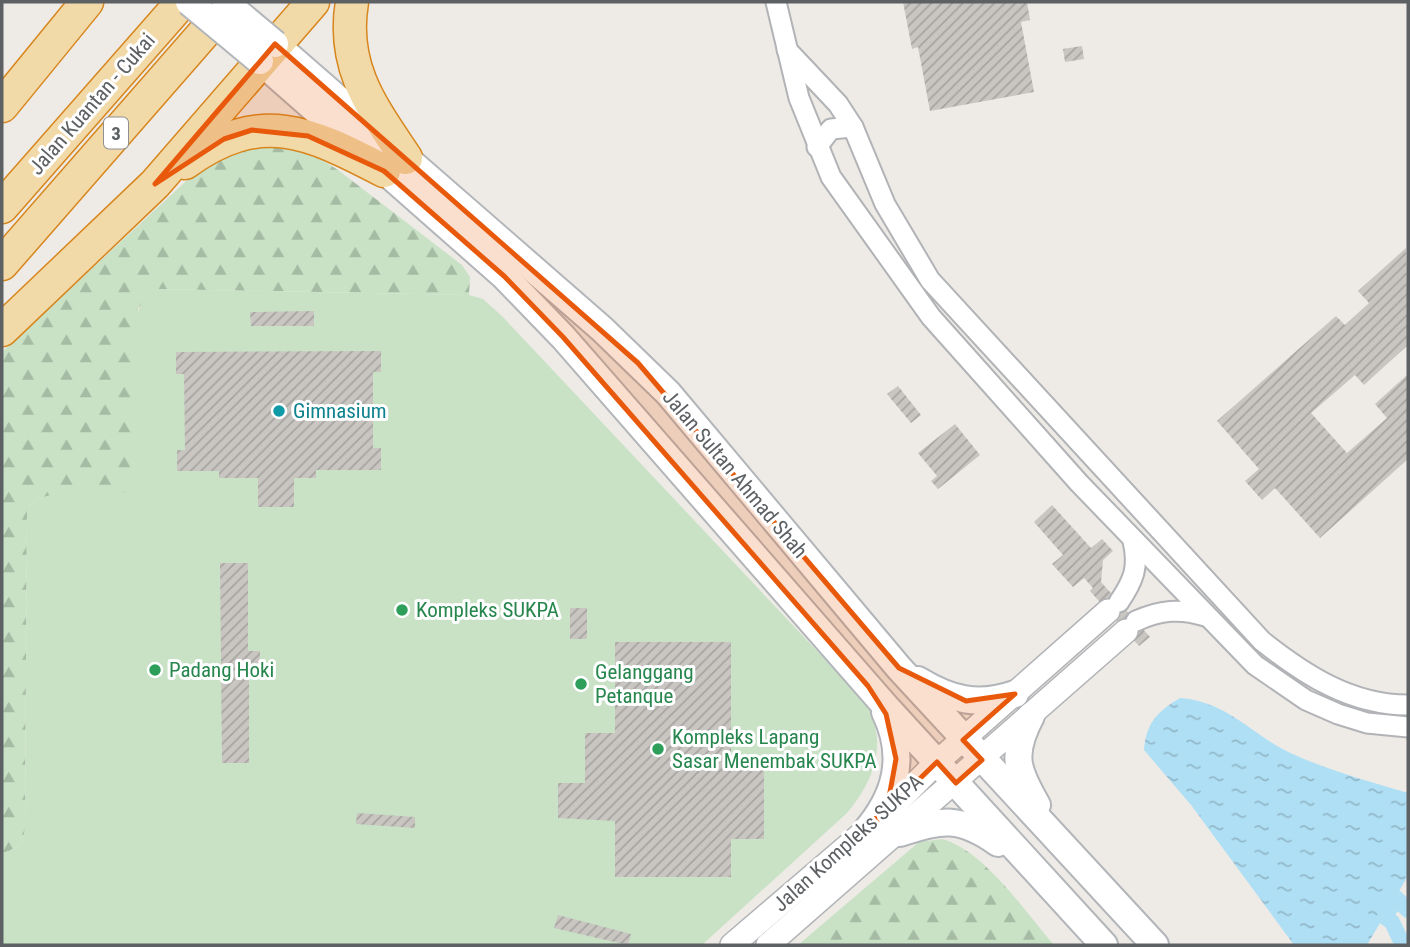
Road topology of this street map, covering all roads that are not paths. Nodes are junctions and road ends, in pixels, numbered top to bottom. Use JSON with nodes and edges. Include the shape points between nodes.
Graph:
{"nodes":[{"id":1,"x":60,"y":2,"type":"edge"},
{"id":2,"x":87,"y":2,"type":"edge"},
{"id":3,"x":182,"y":2,"type":"edge"},
{"id":4,"x":189,"y":2,"type":"edge"},
{"id":5,"x":228,"y":2,"type":"edge"},
{"id":6,"x":313,"y":2,"type":"edge"},
{"id":7,"x":352,"y":2,"type":"edge"},
{"id":8,"x":776,"y":2,"type":"edge"},
{"id":9,"x":786,"y":49,"type":"junction"},
{"id":10,"x":268,"y":53,"type":"junction"},
{"id":11,"x":35,"y":65,"type":"junction"},
{"id":12,"x":2,"y":106,"type":"edge"},
{"id":13,"x":853,"y":127,"type":"junction"},
{"id":14,"x":817,"y":147,"type":"junction"},
{"id":15,"x":395,"y":164,"type":"junction"},
{"id":16,"x":155,"y":184,"type":"junction"},
{"id":17,"x":2,"y":207,"type":"edge"},
{"id":18,"x":2,"y":264,"type":"edge"},
{"id":19,"x":2,"y":330,"type":"edge"},
{"id":20,"x":1133,"y":541,"type":"junction"},
{"id":21,"x":1113,"y":607,"type":"joint"},
{"id":22,"x":1206,"y":616,"type":"junction"},
{"id":23,"x":1131,"y":626,"type":"joint"},
{"id":24,"x":899,"y":668,"type":"junction"},
{"id":25,"x":868,"y":687,"type":"junction"},
{"id":26,"x":1015,"y":694,"type":"junction"},
{"id":27,"x":1408,"y":705,"type":"edge"},
{"id":28,"x":1031,"y":716,"type":"junction"},
{"id":29,"x":1408,"y":727,"type":"edge"},
{"id":30,"x":963,"y":740,"type":"junction"},
{"id":31,"x":982,"y":760,"type":"junction"},
{"id":32,"x":937,"y":762,"type":"junction"},
{"id":33,"x":956,"y":783,"type":"junction"},
{"id":34,"x":865,"y":832,"type":"junction"},
{"id":35,"x":900,"y":833,"type":"junction"},
{"id":36,"x":1055,"y":836,"type":"junction"},
{"id":37,"x":1031,"y":867,"type":"junction"},
{"id":38,"x":732,"y":945,"type":"edge"},
{"id":39,"x":768,"y":945,"type":"edge"},
{"id":40,"x":1104,"y":945,"type":"edge"},
{"id":41,"x":1155,"y":945,"type":"edge"}],
"edges":[{"from":1,"to":11,"type":"highway"},
{"from":2,"to":11,"type":"highway"},
{"from":3,"to":17,"type":"highway","name":"Jalan Kuantan - Cukai","number":"3"},
{"from":4,"to":10,"type":"main road","bridge":true},
{"from":5,"to":10,"type":"main road","bridge":true},
{"from":5,"to":18,"type":"highway","name":"Jalan Kuantan - Cukai","number":"3"},
{"from":6,"to":10,"type":"highway"},
{"from":7,"to":15,"type":"highway","via":[[349,49]]},
{"from":8,"to":9,"type":"street"},
{"from":9,"to":13,"type":"street","via":[[832,96]]},
{"from":9,"to":14,"type":"street"},
{"from":10,"to":15,"type":"main road","name":"Jalan Sultan Ahmad Shah"},
{"from":10,"to":16,"type":"highway"},
{"from":11,"to":12,"type":"highway"},
{"from":13,"to":14,"type":"street","via":[[831,130]]},
{"from":13,"to":27,"type":"street","via":[[885,204],[930,280],[1262,641],[1324,684],[1373,702]]},
{"from":14,"to":20,"type":"street","via":[[841,195],[931,317]]},
{"from":15,"to":16,"type":"highway","via":[[308,136],[252,131],[224,139]]},
{"from":15,"to":24,"type":"main road","name":"Jalan Sultan Ahmad Shah","via":[[601,329],[668,393]]},
{"from":15,"to":25,"type":"main road","name":"Jalan Sultan Ahmad Shah","via":[[563,337]]},
{"from":16,"to":19,"type":"highway"},
{"from":20,"to":21,"type":"street","via":[[1137,569]]},
{"from":20,"to":22,"type":"street"},
{"from":21,"to":26,"type":"street","name":"Jalan Kompleks SUKPA"},
{"from":22,"to":23,"type":"street","via":[[1172,610],[1151,614]]},
{"from":22,"to":29,"type":"street","via":[[1255,665],[1306,700],[1367,723]]},
{"from":23,"to":28,"type":"street","name":"Jalan Kompleks SUKPA"},
{"from":24,"to":26,"type":"main road","via":[[954,698],[976,703]]},
{"from":24,"to":30,"type":"main road","name":"Jalan Sultan Ahmad Shah"},
{"from":25,"to":32,"type":"main road","name":"Jalan Sultan Ahmad Shah"},
{"from":25,"to":34,"type":"main road","via":[[894,734],[896,760],[888,803]]},
{"from":26,"to":30,"type":"street","name":"Jalan Kompleks SUKPA"},
{"from":28,"to":31,"type":"street","name":"Jalan Kompleks SUKPA"},
{"from":28,"to":36,"type":"main road","via":[[1020,737],[1018,770]]},
{"from":30,"to":31,"type":"main road","name":"Jalan Sultan Ahmad Shah"},
{"from":30,"to":32,"type":"street","name":"Jalan Kompleks SUKPA"},
{"from":31,"to":33,"type":"street","name":"Jalan Kompleks SUKPA"},
{"from":31,"to":36,"type":"main road","name":"Jalan Sultan Ahmad Shah"},
{"from":32,"to":33,"type":"main road","name":"Jalan Sultan Ahmad Shah"},
{"from":32,"to":34,"type":"street","name":"Jalan Kompleks SUKPA"},
{"from":33,"to":35,"type":"street","name":"Jalan Kompleks SUKPA"},
{"from":33,"to":37,"type":"main road","name":"Jalan Sultan Ahmad Shah"},
{"from":34,"to":38,"type":"street","name":"Jalan Kompleks SUKPA"},
{"from":35,"to":37,"type":"main road","via":[[942,821],[964,824]]},
{"from":35,"to":39,"type":"street","name":"Jalan Kompleks SUKPA"},
{"from":36,"to":41,"type":"main road","name":"Jalan Sultan Ahmad Shah"},
{"from":37,"to":40,"type":"main road","name":"Jalan Sultan Ahmad Shah"}]}
